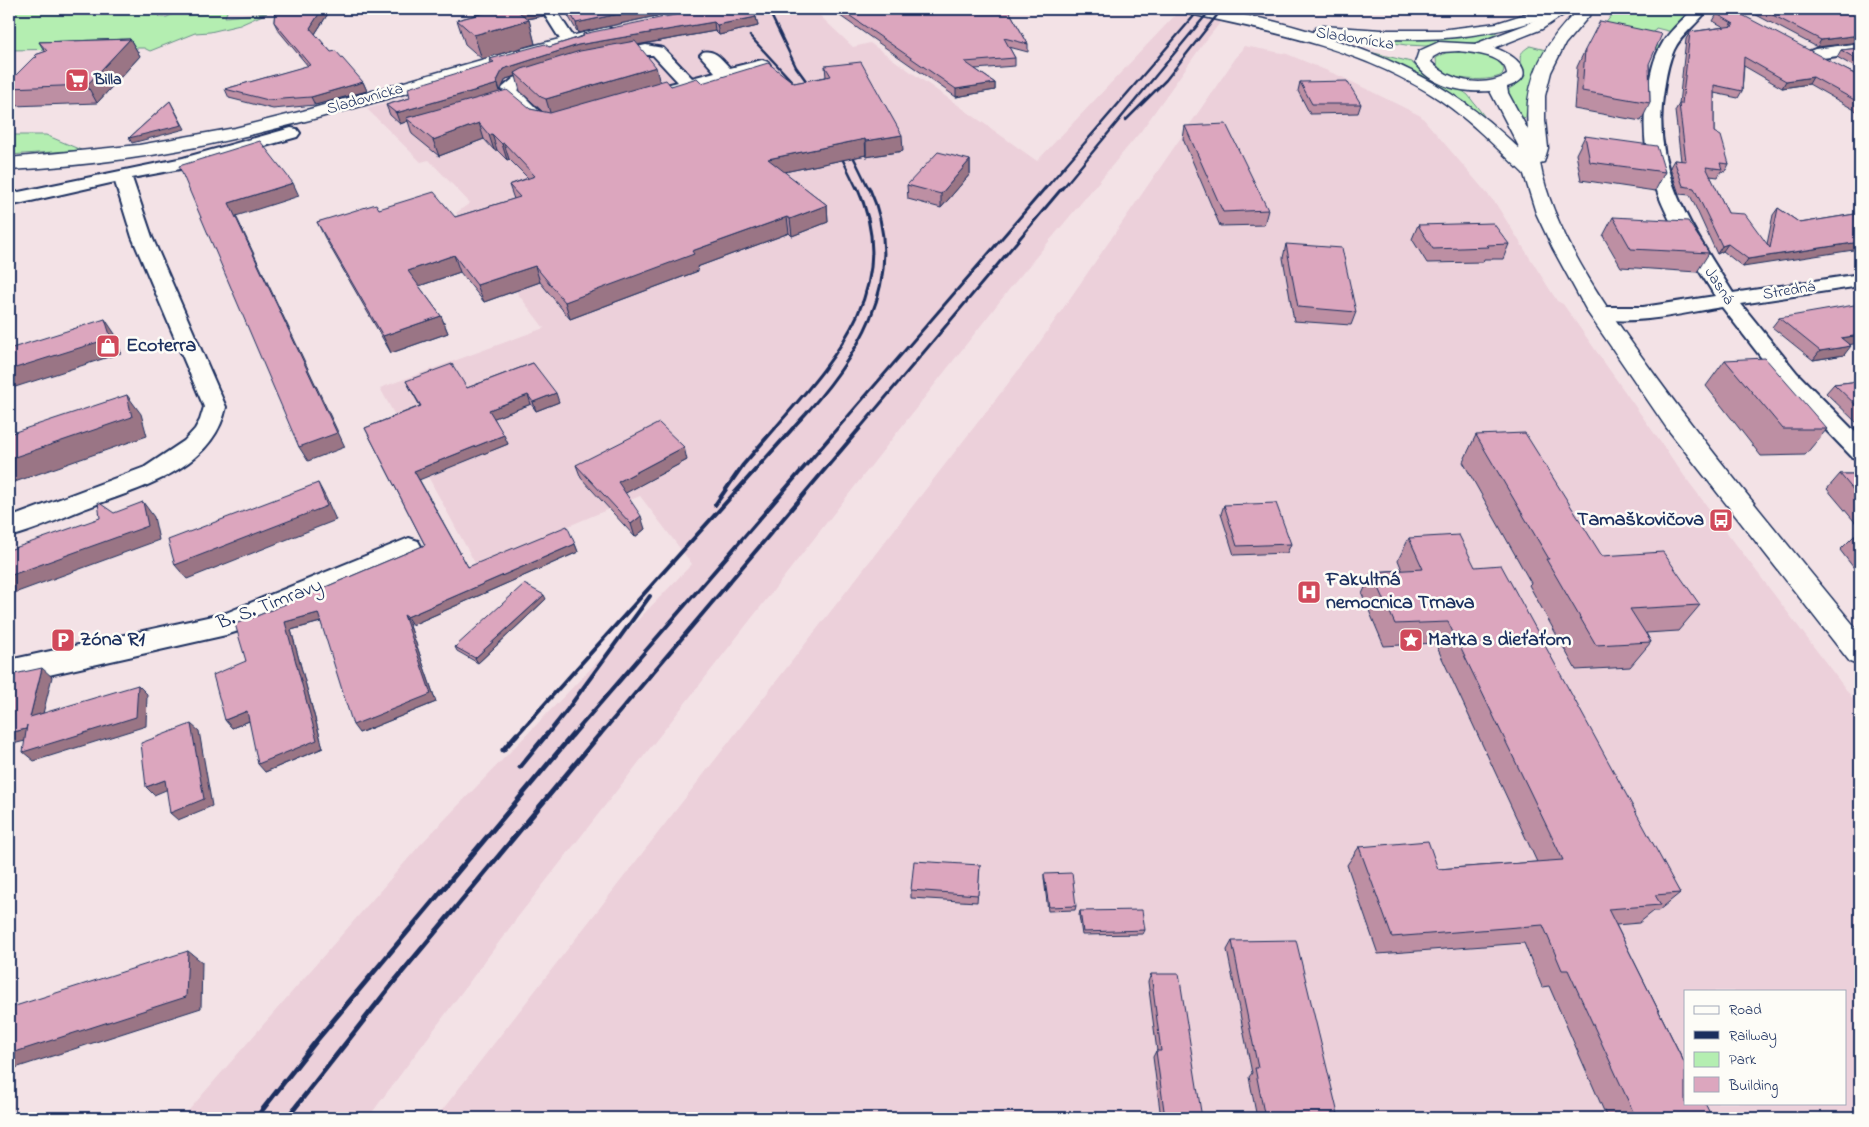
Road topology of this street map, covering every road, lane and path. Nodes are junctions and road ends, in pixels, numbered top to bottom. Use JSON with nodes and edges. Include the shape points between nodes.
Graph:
{"nodes":[{"id":1,"x":548,"y":9,"type":"edge"},
{"id":2,"x":1190,"y":9,"type":"edge"},
{"id":3,"x":1554,"y":9,"type":"edge"},
{"id":4,"x":1564,"y":9,"type":"edge"},
{"id":5,"x":1579,"y":9,"type":"edge"},
{"id":6,"x":1587,"y":9,"type":"edge"},
{"id":7,"x":1701,"y":9,"type":"edge"},
{"id":8,"x":622,"y":28,"type":"edge"},
{"id":9,"x":1281,"y":28,"type":"junction"},
{"id":10,"x":568,"y":41,"type":"junction"},
{"id":11,"x":1800,"y":46,"type":"edge"},
{"id":12,"x":1478,"y":48,"type":"junction"},
{"id":13,"x":1860,"y":48,"type":"edge"},
{"id":14,"x":708,"y":54,"type":"dead end"},
{"id":15,"x":1815,"y":54,"type":"junction"},
{"id":16,"x":1427,"y":56,"type":"junction"},
{"id":17,"x":1507,"y":59,"type":"junction"},
{"id":18,"x":590,"y":61,"type":"edge"},
{"id":19,"x":762,"y":65,"type":"edge"},
{"id":20,"x":1838,"y":66,"type":"edge"},
{"id":21,"x":564,"y":68,"type":"edge"},
{"id":22,"x":726,"y":74,"type":"junction"},
{"id":23,"x":688,"y":83,"type":"junction"},
{"id":24,"x":1462,"y":84,"type":"junction"},
{"id":25,"x":1499,"y":85,"type":"junction"},
{"id":26,"x":651,"y":94,"type":"edge"},
{"id":27,"x":514,"y":96,"type":"junction"},
{"id":28,"x":495,"y":102,"type":"edge"},
{"id":29,"x":551,"y":123,"type":"edge"},
{"id":30,"x":291,"y":133,"type":"dead end"},
{"id":31,"x":9,"y":164,"type":"edge"},
{"id":32,"x":1532,"y":171,"type":"junction"},
{"id":33,"x":122,"y":175,"type":"junction"},
{"id":34,"x":9,"y":200,"type":"edge"},
{"id":35,"x":1860,"y":280,"type":"edge"},
{"id":36,"x":1728,"y":301,"type":"junction"},
{"id":37,"x":1599,"y":313,"type":"junction"},
{"id":38,"x":1860,"y":452,"type":"edge"},
{"id":39,"x":9,"y":528,"type":"edge"},
{"id":40,"x":409,"y":548,"type":"dead end"},
{"id":41,"x":1860,"y":654,"type":"edge"},
{"id":42,"x":9,"y":672,"type":"edge"}],
"edges":[{"from":1,"to":10,"type":"street"},
{"from":2,"to":9,"type":"main road","name":"Sladovnícka"},
{"from":3,"to":9,"type":"main road","via":[[1517,24],[1461,33],[1398,36]]},
{"from":4,"to":12,"type":"main road","via":[[1536,26]]},
{"from":5,"to":17,"type":"main road","via":[[1511,53]]},
{"from":6,"to":32,"type":"main road","via":[[1571,24],[1554,49],[1539,82],[1536,121],[1539,151]]},
{"from":7,"to":36,"type":"street","name":"Jasná","via":[[1668,46],[1662,63],[1652,111],[1656,155],[1678,221]]},
{"from":8,"to":10,"type":"main road","name":"Sladovnícka"},
{"from":9,"to":16,"type":"main road","name":"Sladovnícka"},
{"from":9,"to":32,"type":"main road","via":[[1365,56],[1422,82],[1468,112]]},
{"from":10,"to":31,"type":"main road","name":"Sladovnícka","via":[[265,126],[123,152]]},
{"from":11,"to":15,"type":"street"},
{"from":12,"to":16,"type":"main road","via":[[1451,46]]},
{"from":12,"to":17,"type":"main road"},
{"from":13,"to":15,"type":"street"},
{"from":14,"to":22,"type":"street"},
{"from":15,"to":20,"type":"street"},
{"from":16,"to":24,"type":"main road","via":[[1428,69]]},
{"from":17,"to":25,"type":"main road","via":[[1517,71],[1509,82]]},
{"from":18,"to":23,"type":"street","via":[[652,49],[662,53]]},
{"from":19,"to":22,"type":"street"},
{"from":21,"to":27,"type":"street","via":[[513,84],[510,92]]},
{"from":22,"to":23,"type":"street"},
{"from":23,"to":26,"type":"street"},
{"from":24,"to":25,"type":"main road"},
{"from":24,"to":32,"type":"main road","via":[[1474,93]]},
{"from":25,"to":32,"type":"main road","via":[[1528,147]]},
{"from":27,"to":28,"type":"street"},
{"from":27,"to":29,"type":"street","via":[[539,120]]},
{"from":30,"to":33,"type":"street","via":[[185,163]]},
{"from":32,"to":37,"type":"main road","via":[[1563,250]]},
{"from":33,"to":34,"type":"street"},
{"from":33,"to":39,"type":"street","via":[[142,237],[215,407],[212,420],[192,447],[154,473]]},
{"from":35,"to":36,"type":"street","name":"Stredná"},
{"from":36,"to":37,"type":"street","name":"Stredná","via":[[1643,313]]},
{"from":36,"to":38,"type":"street","name":"Jasná","via":[[1789,378]]},
{"from":37,"to":41,"type":"main road","via":[[1698,451]]},
{"from":40,"to":42,"type":"street","name":"B. S. Timravy","via":[[226,624]]}]}
